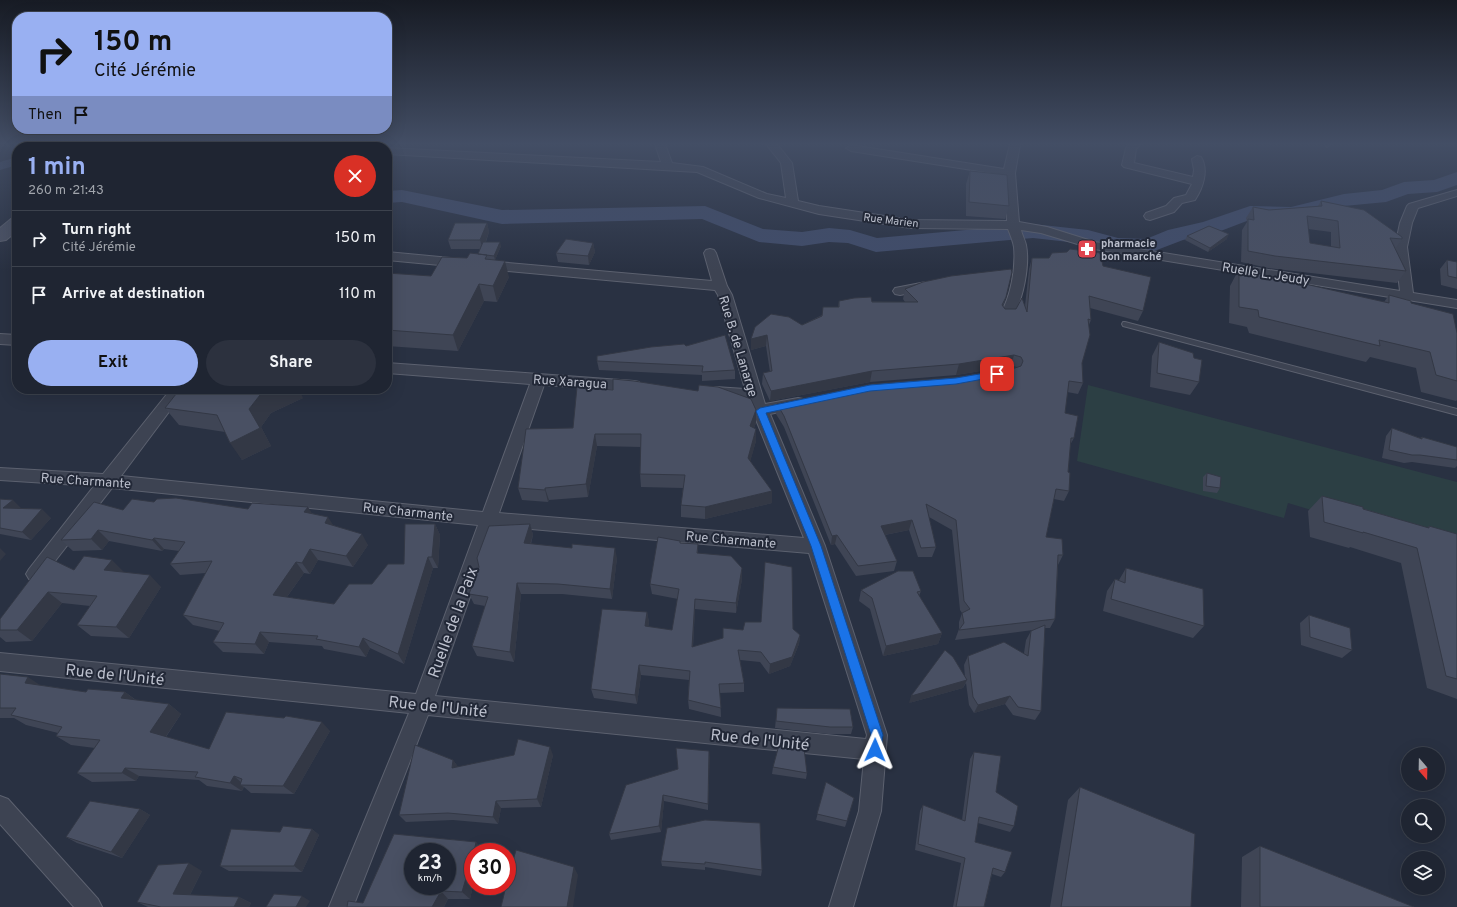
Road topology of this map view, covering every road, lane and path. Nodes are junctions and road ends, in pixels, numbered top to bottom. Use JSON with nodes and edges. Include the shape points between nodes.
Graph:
{"nodes":[{"id":1,"x":739,"y":186,"type":"edge"},
{"id":2,"x":790,"y":186,"type":"edge"},
{"id":3,"x":1010,"y":186,"type":"edge"},
{"id":4,"x":1196,"y":186,"type":"edge"},
{"id":5,"x":1457,"y":193,"type":"edge"},
{"id":6,"x":793,"y":204,"type":"junction"},
{"id":7,"x":1150,"y":216,"type":"dead end"},
{"id":8,"x":1013,"y":225,"type":"junction"},
{"id":9,"x":1043,"y":230,"type":"joint"},
{"id":10,"x":710,"y":253,"type":"dead end"},
{"id":11,"x":392,"y":256,"type":"edge"},
{"id":12,"x":1020,"y":272,"type":"junction"},
{"id":13,"x":1005,"y":274,"type":"edge"},
{"id":14,"x":941,"y":282,"type":"edge"},
{"id":15,"x":720,"y":286,"type":"junction"},
{"id":16,"x":900,"y":291,"type":"dead end"},
{"id":17,"x":1407,"y":295,"type":"junction"},
{"id":18,"x":1457,"y":304,"type":"edge"},
{"id":19,"x":1007,"y":315,"type":"edge"},
{"id":20,"x":1124,"y":324,"type":"dead end"},
{"id":21,"x":0,"y":339,"type":"edge"},
{"id":22,"x":12,"y":340,"type":"edge"},
{"id":23,"x":392,"y":368,"type":"edge"},
{"id":24,"x":539,"y":379,"type":"junction"},
{"id":25,"x":650,"y":387,"type":"edge"},
{"id":26,"x":698,"y":391,"type":"edge"},
{"id":27,"x":176,"y":394,"type":"edge"},
{"id":28,"x":812,"y":400,"type":"edge"},
{"id":29,"x":757,"y":403,"type":"junction"},
{"id":30,"x":1457,"y":412,"type":"edge"},
{"id":31,"x":0,"y":474,"type":"edge"},
{"id":32,"x":108,"y":481,"type":"junction"},
{"id":33,"x":488,"y":519,"type":"junction"},
{"id":34,"x":816,"y":546,"type":"junction"},
{"id":35,"x":26,"y":585,"type":"edge"},
{"id":36,"x":0,"y":662,"type":"edge"},
{"id":37,"x":422,"y":705,"type":"junction"},
{"id":38,"x":875,"y":750,"type":"junction"},
{"id":39,"x":0,"y":806,"type":"edge"},
{"id":40,"x":90,"y":907,"type":"edge"},
{"id":41,"x":340,"y":907,"type":"edge"},
{"id":42,"x":842,"y":907,"type":"edge"}],
"edges":[{"from":1,"to":6,"type":"street","name":"Rue Marien"},
{"from":2,"to":6,"type":"street"},
{"from":3,"to":8,"type":"street"},
{"from":4,"to":7,"type":"street","via":[[1191,198],[1178,200],[1170,209]]},
{"from":5,"to":17,"type":"street","via":[[1413,206],[1401,247]]},
{"from":6,"to":8,"type":"street","name":"Rue Marien","via":[[911,224]]},
{"from":8,"to":9,"type":"street","name":"Rue Marien"},
{"from":8,"to":12,"type":"street","via":[[1020,246]]},
{"from":9,"to":17,"type":"street","name":"Ruelle L. Jeudy","via":[[1094,245]]},
{"from":10,"to":15,"type":"street"},
{"from":11,"to":15,"type":"street","name":"Rue B. de Lanarge"},
{"from":12,"to":13,"type":"street"},
{"from":12,"to":19,"type":"street"},
{"from":14,"to":16,"type":"street"},
{"from":15,"to":29,"type":"street","name":"Rue B. de Lanarge"},
{"from":17,"to":18,"type":"street","name":"Ruelle L. Jeudy"},
{"from":20,"to":30,"type":"lane"},
{"from":21,"to":22,"type":"street"},
{"from":23,"to":24,"type":"street","name":"Rue Xaragua"},
{"from":24,"to":25,"type":"street","name":"Rue Xaragua"},
{"from":24,"to":33,"type":"street","name":"Ruelle de la Paix"},
{"from":26,"to":29,"type":"street"},
{"from":27,"to":32,"type":"street"},
{"from":28,"to":29,"type":"street"},
{"from":29,"to":34,"type":"street","name":"Rue B. de Lanarge"},
{"from":31,"to":32,"type":"street","name":"Rue Charmante"},
{"from":32,"to":33,"type":"street","name":"Rue Charmante"},
{"from":32,"to":35,"type":"street"},
{"from":33,"to":34,"type":"street","name":"Rue Charmante"},
{"from":33,"to":37,"type":"street","name":"Ruelle de la Paix"},
{"from":34,"to":38,"type":"street","name":"Rue B. de Lanarge","via":[[877,735]]},
{"from":36,"to":37,"type":"street","name":"Rue de l'Unité"},
{"from":37,"to":38,"type":"street","name":"Rue de l'Unité"},
{"from":37,"to":41,"type":"street","name":"Ruelle de la Paix"},
{"from":38,"to":42,"type":"street","name":"Rue B. de Lanarge","via":[[870,811]]},
{"from":39,"to":40,"type":"street"}]}
